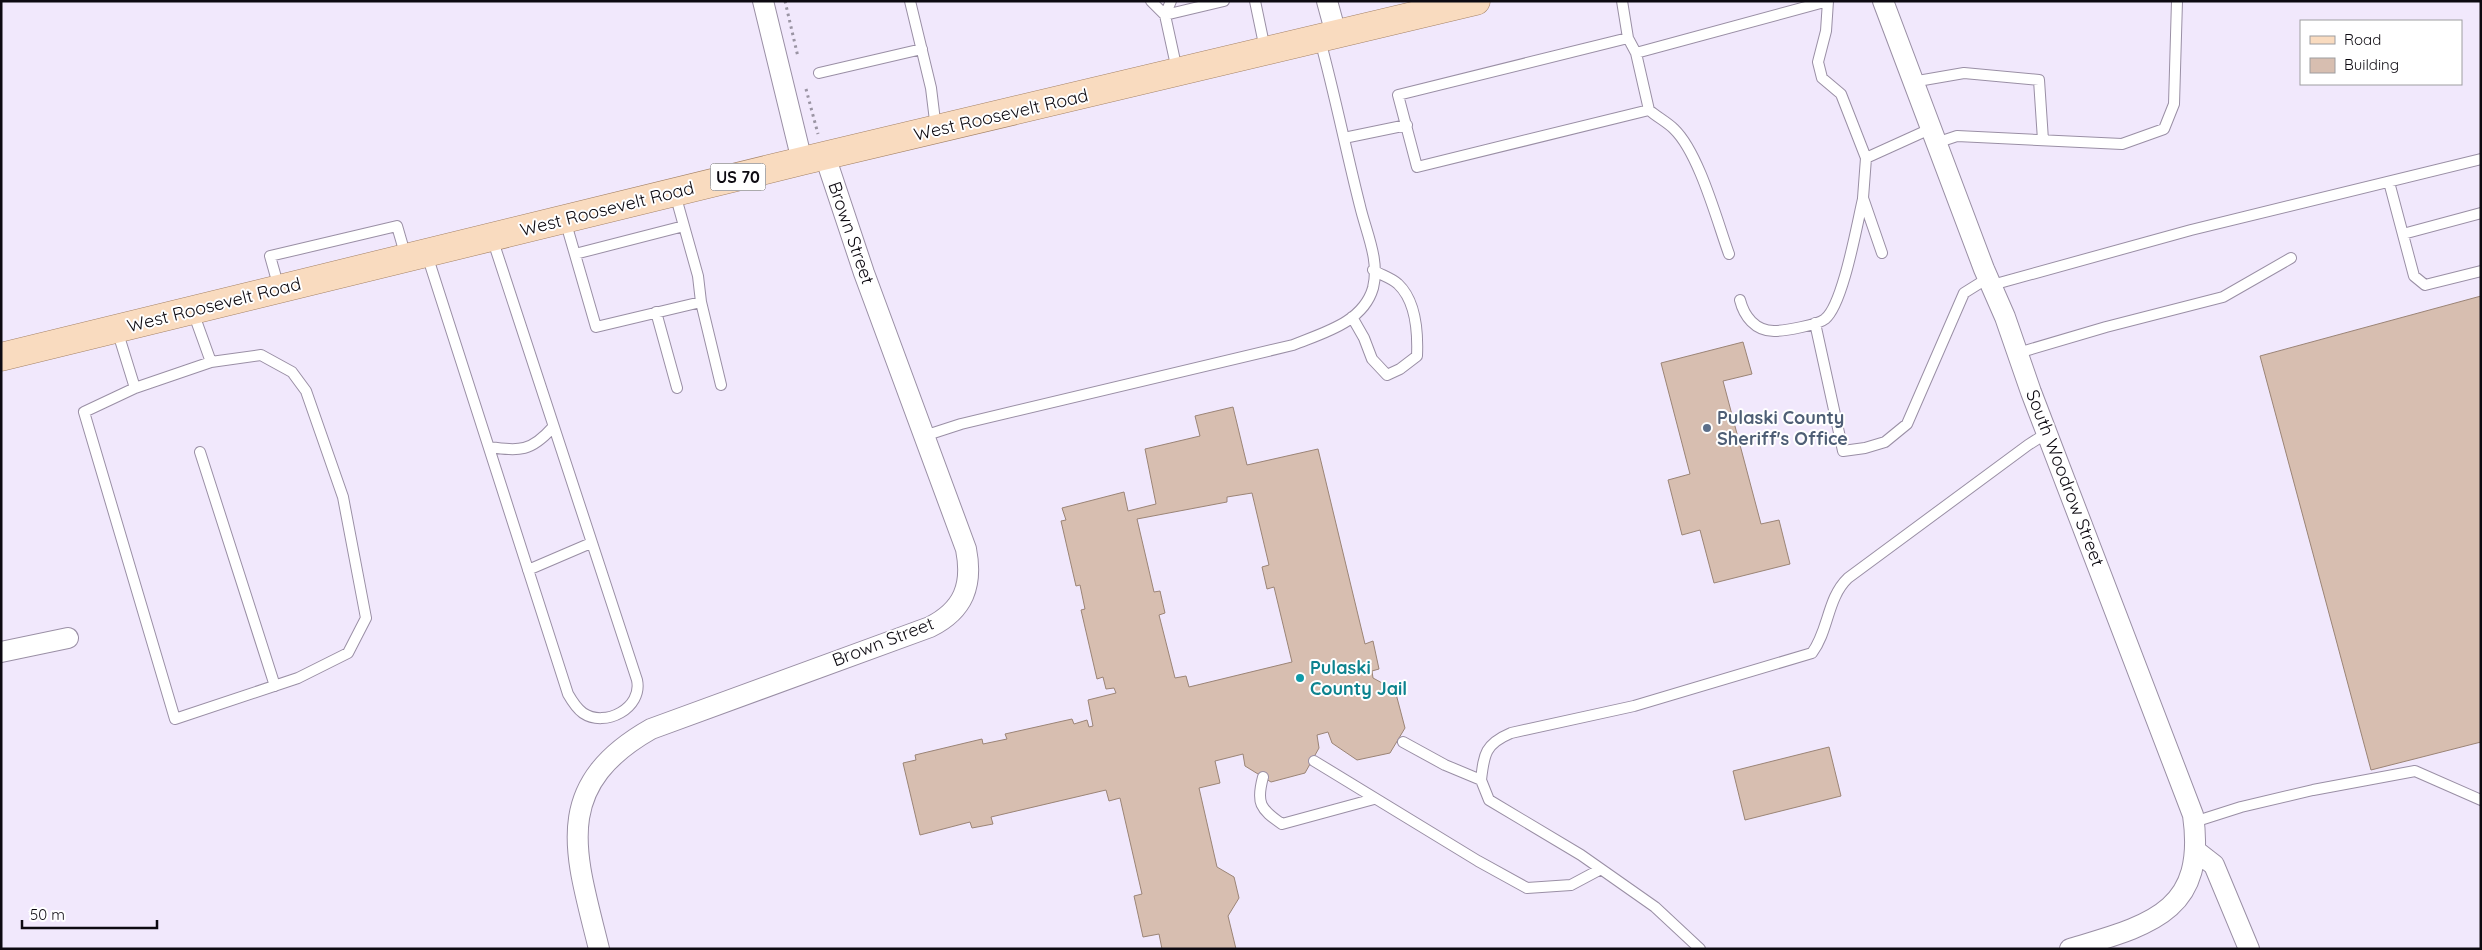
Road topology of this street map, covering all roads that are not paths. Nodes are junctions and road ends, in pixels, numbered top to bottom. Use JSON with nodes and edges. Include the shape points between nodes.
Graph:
{"nodes":[{"id":1,"x":763,"y":1,"type":"edge"},
{"id":2,"x":910,"y":1,"type":"edge"},
{"id":3,"x":1151,"y":1,"type":"edge"},
{"id":4,"x":1171,"y":1,"type":"edge"},
{"id":5,"x":1224,"y":1,"type":"edge"},
{"id":6,"x":1255,"y":1,"type":"edge"},
{"id":7,"x":1328,"y":1,"type":"edge"},
{"id":8,"x":1475,"y":1,"type":"edge"},
{"id":9,"x":1622,"y":1,"type":"edge"},
{"id":10,"x":1828,"y":1,"type":"edge"},
{"id":11,"x":1883,"y":1,"type":"edge"},
{"id":12,"x":2177,"y":1,"type":"edge"},
{"id":13,"x":1165,"y":15,"type":"junction"},
{"id":14,"x":1328,"y":36,"type":"junction"},
{"id":15,"x":1628,"y":38,"type":"junction"},
{"id":16,"x":922,"y":49,"type":"junction"},
{"id":17,"x":1266,"y":51,"type":"junction"},
{"id":18,"x":1636,"y":53,"type":"junction"},
{"id":19,"x":819,"y":73,"type":"dead end"},
{"id":20,"x":1178,"y":73,"type":"junction"},
{"id":21,"x":1912,"y":82,"type":"junction"},
{"id":22,"x":1649,"y":110,"type":"junction"},
{"id":23,"x":1407,"y":125,"type":"junction"},
{"id":24,"x":936,"y":130,"type":"junction"},
{"id":25,"x":1933,"y":136,"type":"junction"},
{"id":26,"x":1344,"y":138,"type":"junction"},
{"id":27,"x":2043,"y":140,"type":"junction"},
{"id":28,"x":815,"y":151,"type":"junction"},
{"id":29,"x":1866,"y":158,"type":"junction"},
{"id":30,"x":2481,"y":159,"type":"edge"},
{"id":31,"x":2389,"y":182,"type":"junction"},
{"id":32,"x":675,"y":192,"type":"junction"},
{"id":33,"x":1863,"y":198,"type":"junction"},
{"id":34,"x":2481,"y":213,"type":"edge"},
{"id":35,"x":564,"y":219,"type":"junction"},
{"id":36,"x":684,"y":226,"type":"junction"},
{"id":37,"x":2403,"y":234,"type":"junction"},
{"id":38,"x":491,"y":237,"type":"junction"},
{"id":39,"x":1882,"y":253,"type":"dead end"},
{"id":40,"x":575,"y":254,"type":"junction"},
{"id":41,"x":1729,"y":254,"type":"dead end"},
{"id":42,"x":416,"y":256,"type":"junction"},
{"id":43,"x":2292,"y":258,"type":"dead end"},
{"id":44,"x":1373,"y":270,"type":"junction"},
{"id":45,"x":2481,"y":271,"type":"edge"},
{"id":46,"x":1990,"y":282,"type":"junction"},
{"id":47,"x":1740,"y":300,"type":"dead end"},
{"id":48,"x":701,"y":302,"type":"junction"},
{"id":49,"x":192,"y":310,"type":"junction"},
{"id":50,"x":656,"y":312,"type":"junction"},
{"id":51,"x":1352,"y":317,"type":"junction"},
{"id":52,"x":1815,"y":323,"type":"junction"},
{"id":53,"x":117,"y":329,"type":"junction"},
{"id":54,"x":2018,"y":353,"type":"junction"},
{"id":55,"x":1,"y":357,"type":"edge"},
{"id":56,"x":211,"y":362,"type":"junction"},
{"id":57,"x":721,"y":385,"type":"dead end"},
{"id":58,"x":135,"y":388,"type":"junction"},
{"id":59,"x":677,"y":388,"type":"dead end"},
{"id":60,"x":553,"y":427,"type":"junction"},
{"id":61,"x":2047,"y":433,"type":"junction"},
{"id":62,"x":924,"y":436,"type":"junction"},
{"id":63,"x":488,"y":447,"type":"junction"},
{"id":64,"x":200,"y":452,"type":"dead end"},
{"id":65,"x":591,"y":543,"type":"junction"},
{"id":66,"x":528,"y":570,"type":"junction"},
{"id":67,"x":68,"y":638,"type":"dead end"},
{"id":68,"x":1,"y":652,"type":"edge"},
{"id":69,"x":275,"y":686,"type":"junction"},
{"id":70,"x":1403,"y":742,"type":"dead end"},
{"id":71,"x":1314,"y":761,"type":"dead end"},
{"id":72,"x":1263,"y":777,"type":"dead end"},
{"id":73,"x":1481,"y":780,"type":"junction"},
{"id":74,"x":1374,"y":799,"type":"junction"},
{"id":75,"x":2481,"y":800,"type":"edge"},
{"id":76,"x":2194,"y":822,"type":"junction"},
{"id":77,"x":2196,"y":851,"type":"junction"},
{"id":78,"x":1601,"y":868,"type":"junction"},
{"id":79,"x":599,"y":949,"type":"edge"},
{"id":80,"x":1700,"y":949,"type":"edge"},
{"id":81,"x":2070,"y":949,"type":"edge"},
{"id":82,"x":2249,"y":949,"type":"edge"}],
"edges":[{"from":1,"to":28,"type":"street","name":"Brown Street"},
{"from":2,"to":16,"type":"lane"},
{"from":3,"to":13,"type":"lane"},
{"from":4,"to":13,"type":"lane"},
{"from":5,"to":13,"type":"lane"},
{"from":6,"to":17,"type":"lane"},
{"from":7,"to":14,"type":"street"},
{"from":8,"to":14,"type":"main road","name":"West Roosevelt Road","number":"US 70"},
{"from":9,"to":15,"type":"lane"},
{"from":10,"to":18,"type":"lane"},
{"from":10,"to":29,"type":"lane","via":[[1826,31],[1818,62],[1822,78],[1842,94]]},
{"from":11,"to":21,"type":"street","name":"South Woodrow Street"},
{"from":12,"to":27,"type":"lane","via":[[2174,104],[2164,129],[2122,144]]},
{"from":13,"to":20,"type":"lane"},
{"from":14,"to":17,"type":"main road","name":"West Roosevelt Road","number":"US 70"},
{"from":14,"to":26,"type":"lane"},
{"from":15,"to":18,"type":"lane"},
{"from":15,"to":23,"type":"lane","via":[[1398,95]]},
{"from":16,"to":19,"type":"lane"},
{"from":16,"to":24,"type":"lane"},
{"from":17,"to":20,"type":"main road","name":"West Roosevelt Road","number":"US 70"},
{"from":18,"to":22,"type":"lane"},
{"from":20,"to":24,"type":"main road","name":"West Roosevelt Road","number":"US 70"},
{"from":21,"to":25,"type":"street","name":"South Woodrow Street"},
{"from":21,"to":27,"type":"lane","via":[[1964,73],[2039,80]]},
{"from":22,"to":23,"type":"lane","via":[[1417,167]]},
{"from":22,"to":41,"type":"lane","via":[[1675,130],[1686,146],[1701,176]]},
{"from":23,"to":26,"type":"lane"},
{"from":24,"to":28,"type":"main road","name":"West Roosevelt Road","number":"US 70"},
{"from":25,"to":27,"type":"lane"},
{"from":25,"to":29,"type":"lane"},
{"from":25,"to":46,"type":"street","name":"South Woodrow Street"},
{"from":26,"to":44,"type":"lane","via":[[1374,256]]},
{"from":28,"to":32,"type":"main road","name":"West Roosevelt Road","number":"US 70"},
{"from":28,"to":62,"type":"street","name":"Brown Street"},
{"from":29,"to":33,"type":"lane"},
{"from":30,"to":31,"type":"lane"},
{"from":31,"to":37,"type":"lane"},
{"from":31,"to":46,"type":"lane"},
{"from":32,"to":35,"type":"main road","name":"West Roosevelt Road","number":"US 70"},
{"from":32,"to":36,"type":"lane"},
{"from":33,"to":39,"type":"lane"},
{"from":33,"to":52,"type":"lane","via":[[1833,311]]},
{"from":34,"to":37,"type":"lane"},
{"from":35,"to":38,"type":"main road","name":"West Roosevelt Road","number":"US 70"},
{"from":35,"to":40,"type":"lane"},
{"from":36,"to":40,"type":"lane"},
{"from":36,"to":48,"type":"lane","via":[[698,276]]},
{"from":37,"to":45,"type":"lane","via":[[2414,276],[2425,285]]},
{"from":38,"to":42,"type":"main road","name":"West Roosevelt Road","number":"US 70"},
{"from":38,"to":60,"type":"lane"},
{"from":40,"to":50,"type":"lane","via":[[596,327]]},
{"from":42,"to":49,"type":"main road","name":"West Roosevelt Road","number":"US 70"},
{"from":42,"to":63,"type":"lane"},
{"from":43,"to":54,"type":"lane","via":[[2223,297]]},
{"from":44,"to":51,"type":"lane","via":[[1373,288],[1361,309]]},
{"from":44,"to":51,"type":"lane","via":[[1398,284],[1410,302],[1418,339],[1417,356],[1400,370],[1387,375],[1372,359]]},
{"from":46,"to":52,"type":"lane","via":[[1964,293],[1907,424],[1885,442],[1865,448],[1843,451]]},
{"from":46,"to":54,"type":"street","name":"South Woodrow Street"},
{"from":47,"to":52,"type":"lane","via":[[1743,314],[1760,328],[1774,331]]},
{"from":48,"to":50,"type":"lane"},
{"from":48,"to":57,"type":"lane"},
{"from":49,"to":53,"type":"main road","name":"West Roosevelt Road","number":"US 70"},
{"from":49,"to":56,"type":"lane"},
{"from":50,"to":59,"type":"lane"},
{"from":51,"to":62,"type":"lane","via":[[1340,327],[1292,345],[962,424]]},
{"from":53,"to":55,"type":"main road","name":"West Roosevelt Road","number":"US 70"},
{"from":53,"to":58,"type":"lane"},
{"from":54,"to":61,"type":"street","name":"South Woodrow Street"},
{"from":56,"to":58,"type":"lane"},
{"from":56,"to":69,"type":"lane","via":[[261,355],[292,372],[306,391],[343,496],[366,618],[348,653]]},
{"from":58,"to":69,"type":"lane","via":[[84,412],[175,719]]},
{"from":60,"to":63,"type":"lane","via":[[540,442],[528,447],[512,450]]},
{"from":60,"to":65,"type":"lane"},
{"from":61,"to":73,"type":"lane","via":[[1848,578],[1834,598],[1818,646],[1812,653],[1634,706],[1511,733],[1487,749]]},
{"from":61,"to":76,"type":"street","name":"South Woodrow Street","via":[[2178,771]]},
{"from":62,"to":79,"type":"street","name":"Brown Street","via":[[966,549],[970,570],[968,586],[960,601],[952,612],[930,627],[651,729],[611,756],[589,786],[582,804],[576,844],[578,865]]},
{"from":63,"to":66,"type":"lane"},
{"from":64,"to":69,"type":"lane"},
{"from":65,"to":66,"type":"lane"},
{"from":65,"to":66,"type":"lane","via":[[638,687],[635,701],[623,711],[600,718],[582,712],[573,704]]},
{"from":67,"to":68,"type":"street"},
{"from":70,"to":73,"type":"lane"},
{"from":71,"to":74,"type":"lane"},
{"from":72,"to":74,"type":"lane","via":[[1259,792],[1261,805],[1282,824]]},
{"from":73,"to":78,"type":"lane","via":[[1489,800]]},
{"from":74,"to":78,"type":"lane","via":[[1527,888],[1571,885]]},
{"from":75,"to":76,"type":"lane","via":[[2415,771],[2321,788]]},
{"from":76,"to":77,"type":"street","name":"South Woodrow Street"},
{"from":77,"to":81,"type":"street","via":[[2183,892],[2164,913],[2140,926]]},
{"from":77,"to":82,"type":"street","via":[[2214,865]]},
{"from":78,"to":80,"type":"lane","via":[[1655,907]]}]}
